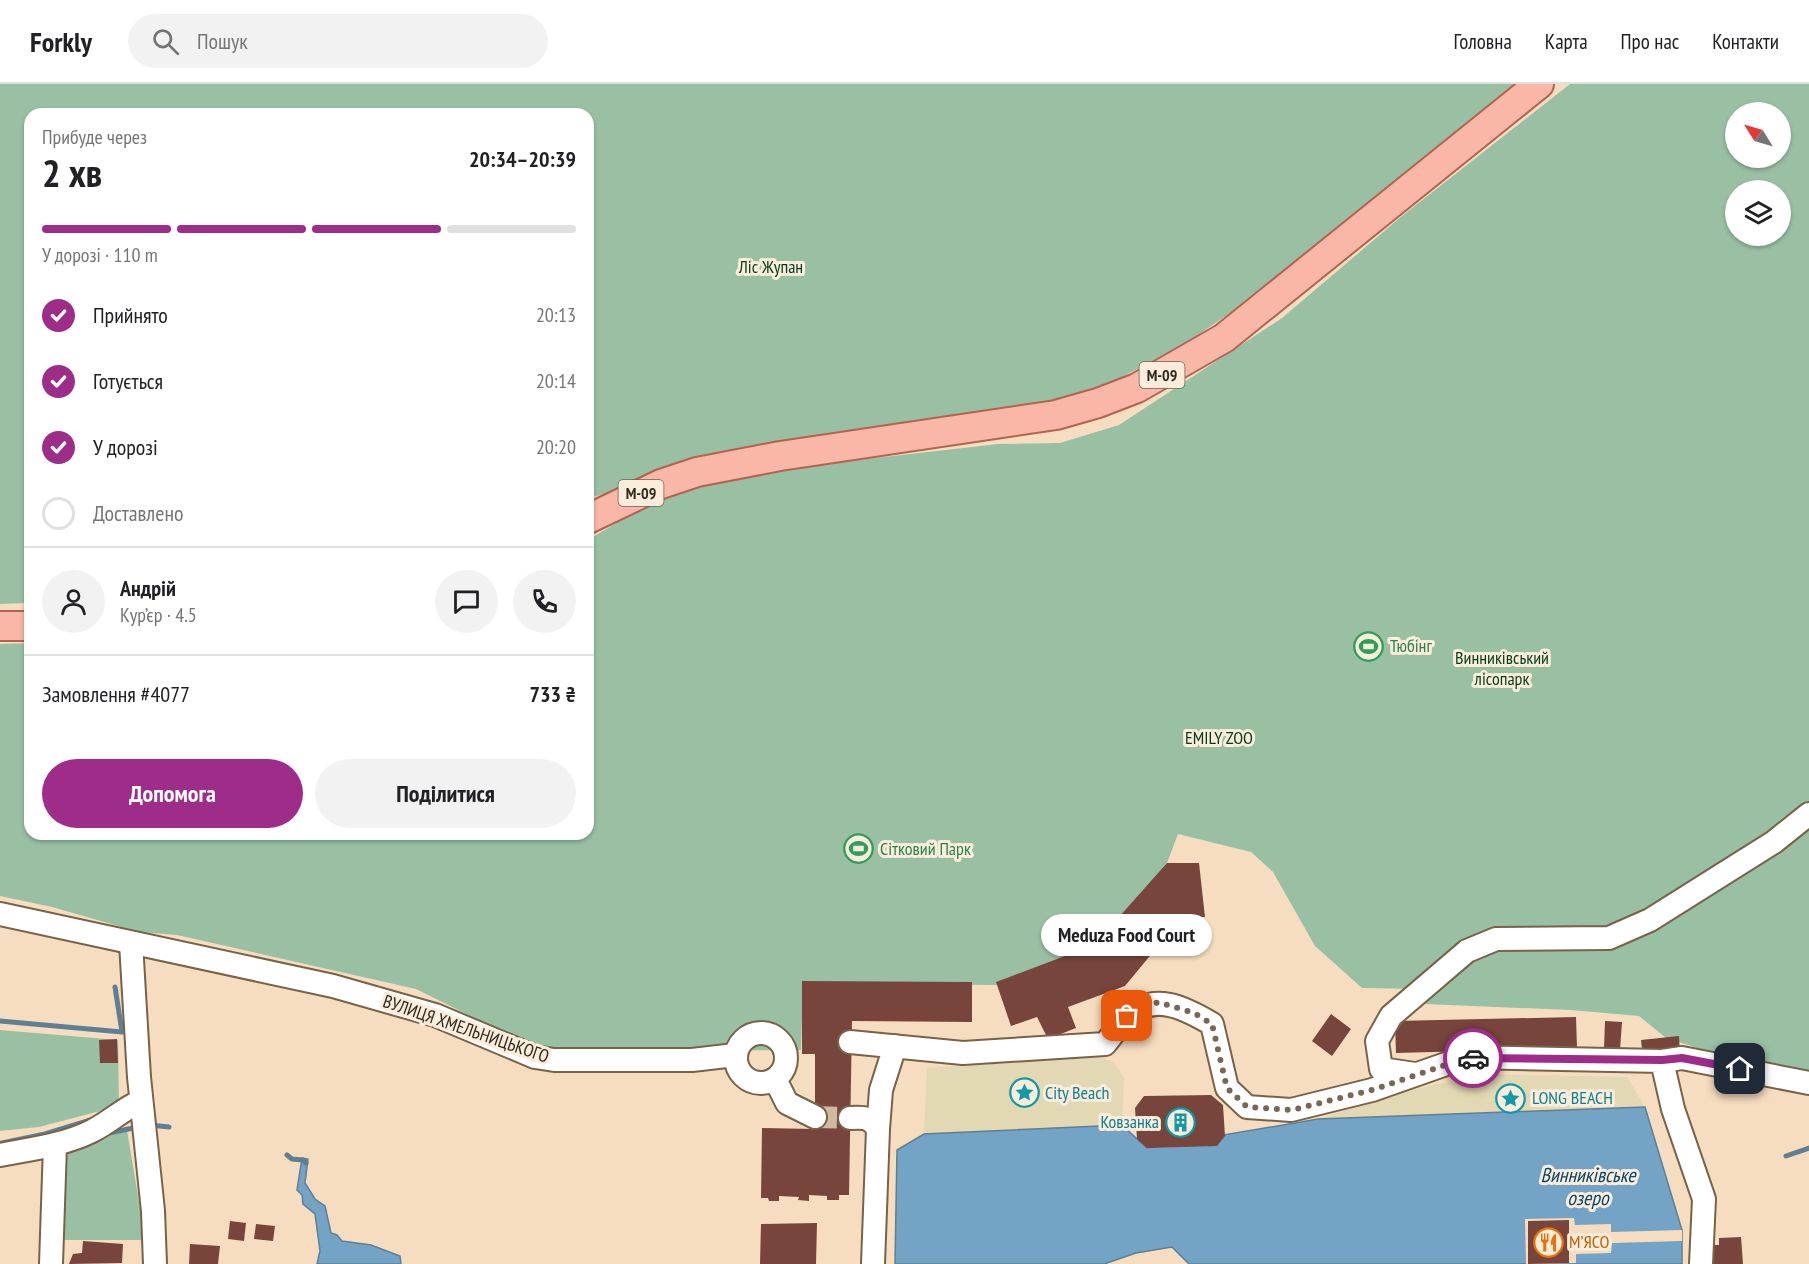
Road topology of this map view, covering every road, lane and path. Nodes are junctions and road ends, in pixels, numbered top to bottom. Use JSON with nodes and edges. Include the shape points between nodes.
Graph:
{"nodes":[{"id":1,"x":1539,"y":84,"type":"edge"},
{"id":2,"x":594,"y":516,"type":"edge"},
{"id":3,"x":0,"y":626,"type":"edge"},
{"id":4,"x":24,"y":626,"type":"edge"},
{"id":5,"x":1809,"y":814,"type":"edge"},
{"id":6,"x":0,"y":914,"type":"edge"},
{"id":7,"x":130,"y":943,"type":"junction"},
{"id":8,"x":850,"y":1042,"type":"dead end"},
{"id":9,"x":895,"y":1046,"type":"junction"},
{"id":10,"x":735,"y":1055,"type":"junction"},
{"id":11,"x":1672,"y":1059,"type":"junction"},
{"id":12,"x":1417,"y":1075,"type":"junction"},
{"id":13,"x":775,"y":1079,"type":"junction"},
{"id":14,"x":1809,"y":1083,"type":"edge"},
{"id":15,"x":141,"y":1101,"type":"junction"},
{"id":16,"x":815,"y":1117,"type":"tunnel mouth"},
{"id":17,"x":850,"y":1118,"type":"tunnel mouth"},
{"id":18,"x":878,"y":1129,"type":"junction"},
{"id":19,"x":55,"y":1145,"type":"junction"},
{"id":20,"x":0,"y":1155,"type":"edge"},
{"id":21,"x":51,"y":1264,"type":"edge"},
{"id":22,"x":155,"y":1264,"type":"edge"},
{"id":23,"x":873,"y":1264,"type":"edge"},
{"id":24,"x":1701,"y":1264,"type":"edge"}],
"edges":[{"from":1,"to":2,"type":"main road","number":"М-09","via":[[1224,338],[1137,388],[1056,415],[697,472],[661,484]]},
{"from":3,"to":4,"type":"main road"},
{"from":5,"to":12,"type":"street","via":[[1774,842],[1650,920],[1609,938],[1496,939],[1467,951],[1391,1016],[1377,1041],[1381,1069]]},
{"from":6,"to":7,"type":"street","name":"ВУЛИЦЯ ХМЕЛЬНИЦЬКОГО"},
{"from":7,"to":10,"type":"street","name":"ВУЛИЦЯ ХМЕЛЬНИЦЬКОГО","via":[[333,987],[426,1012],[536,1057],[692,1060]]},
{"from":7,"to":15,"type":"street"},
{"from":8,"to":9,"type":"street"},
{"from":9,"to":12,"type":"street","via":[[963,1053],[1105,1044],[1127,1016],[1158,1002],[1194,1013],[1212,1024],[1227,1088],[1247,1107],[1292,1110]]},
{"from":9,"to":18,"type":"street","via":[[881,1090]]},
{"from":10,"to":13,"type":"street","via":[[746,1078],[760,1083]]},
{"from":10,"to":13,"type":"street","via":[[741,1043],[754,1034],[776,1038],[786,1059]]},
{"from":11,"to":12,"type":"street","via":[[1466,1058]]},
{"from":11,"to":14,"type":"street"},
{"from":11,"to":24,"type":"street","via":[[1673,1109],[1704,1199]]},
{"from":13,"to":16,"type":"street","via":[[787,1103]]},
{"from":15,"to":19,"type":"street","via":[[90,1132]]},
{"from":15,"to":22,"type":"street"},
{"from":17,"to":18,"type":"street","via":[[865,1117]]},
{"from":18,"to":23,"type":"street"},
{"from":19,"to":20,"type":"street"},
{"from":19,"to":21,"type":"street"}]}
